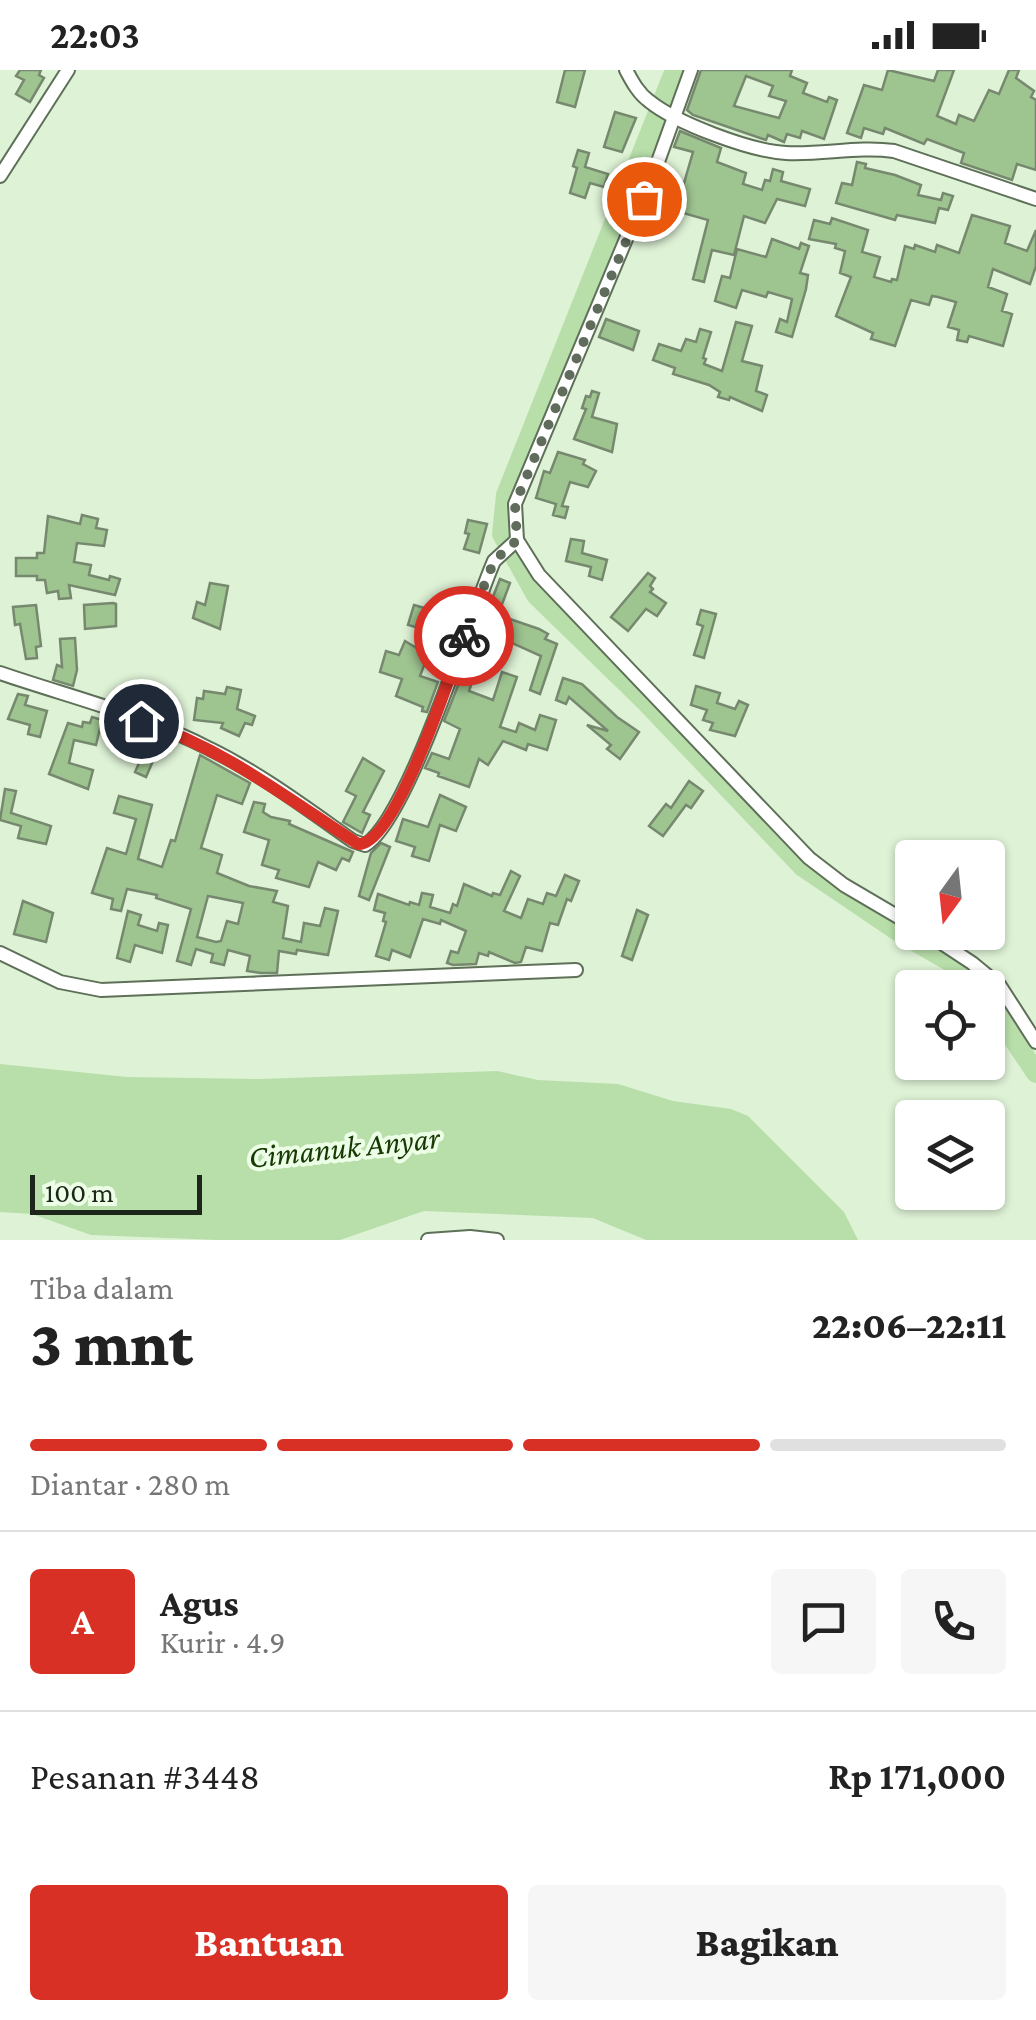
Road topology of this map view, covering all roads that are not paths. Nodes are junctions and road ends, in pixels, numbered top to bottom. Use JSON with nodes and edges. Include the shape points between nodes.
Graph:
{"nodes":[{"id":1,"x":68,"y":70,"type":"edge"},
{"id":2,"x":626,"y":70,"type":"edge"},
{"id":3,"x":692,"y":70,"type":"edge"},
{"id":4,"x":669,"y":113,"type":"junction"},
{"id":5,"x":0,"y":176,"type":"edge"},
{"id":6,"x":1036,"y":199,"type":"edge"},
{"id":7,"x":511,"y":544,"type":"junction"},
{"id":8,"x":0,"y":673,"type":"edge"},
{"id":9,"x":895,"y":915,"type":"edge"},
{"id":10,"x":952,"y":950,"type":"edge"},
{"id":11,"x":0,"y":953,"type":"edge"},
{"id":12,"x":576,"y":970,"type":"dead end"},
{"id":13,"x":1036,"y":1042,"type":"edge"},
{"id":14,"x":428,"y":1240,"type":"edge"},
{"id":15,"x":497,"y":1240,"type":"edge"}],
"edges":[{"from":1,"to":5,"type":"street"},
{"from":2,"to":4,"type":"street","via":[[649,101]]},
{"from":3,"to":4,"type":"street"},
{"from":4,"to":6,"type":"street","via":[[772,151],[894,152]]},
{"from":4,"to":7,"type":"street","via":[[655,170],[515,504]]},
{"from":7,"to":8,"type":"street","via":[[488,575],[396,808],[365,845],[212,749]]},
{"from":7,"to":9,"type":"street","via":[[808,858]]},
{"from":10,"to":13,"type":"street","via":[[1000,986]]},
{"from":11,"to":12,"type":"street","via":[[60,982],[101,990]]},
{"from":14,"to":15,"type":"street"}]}
